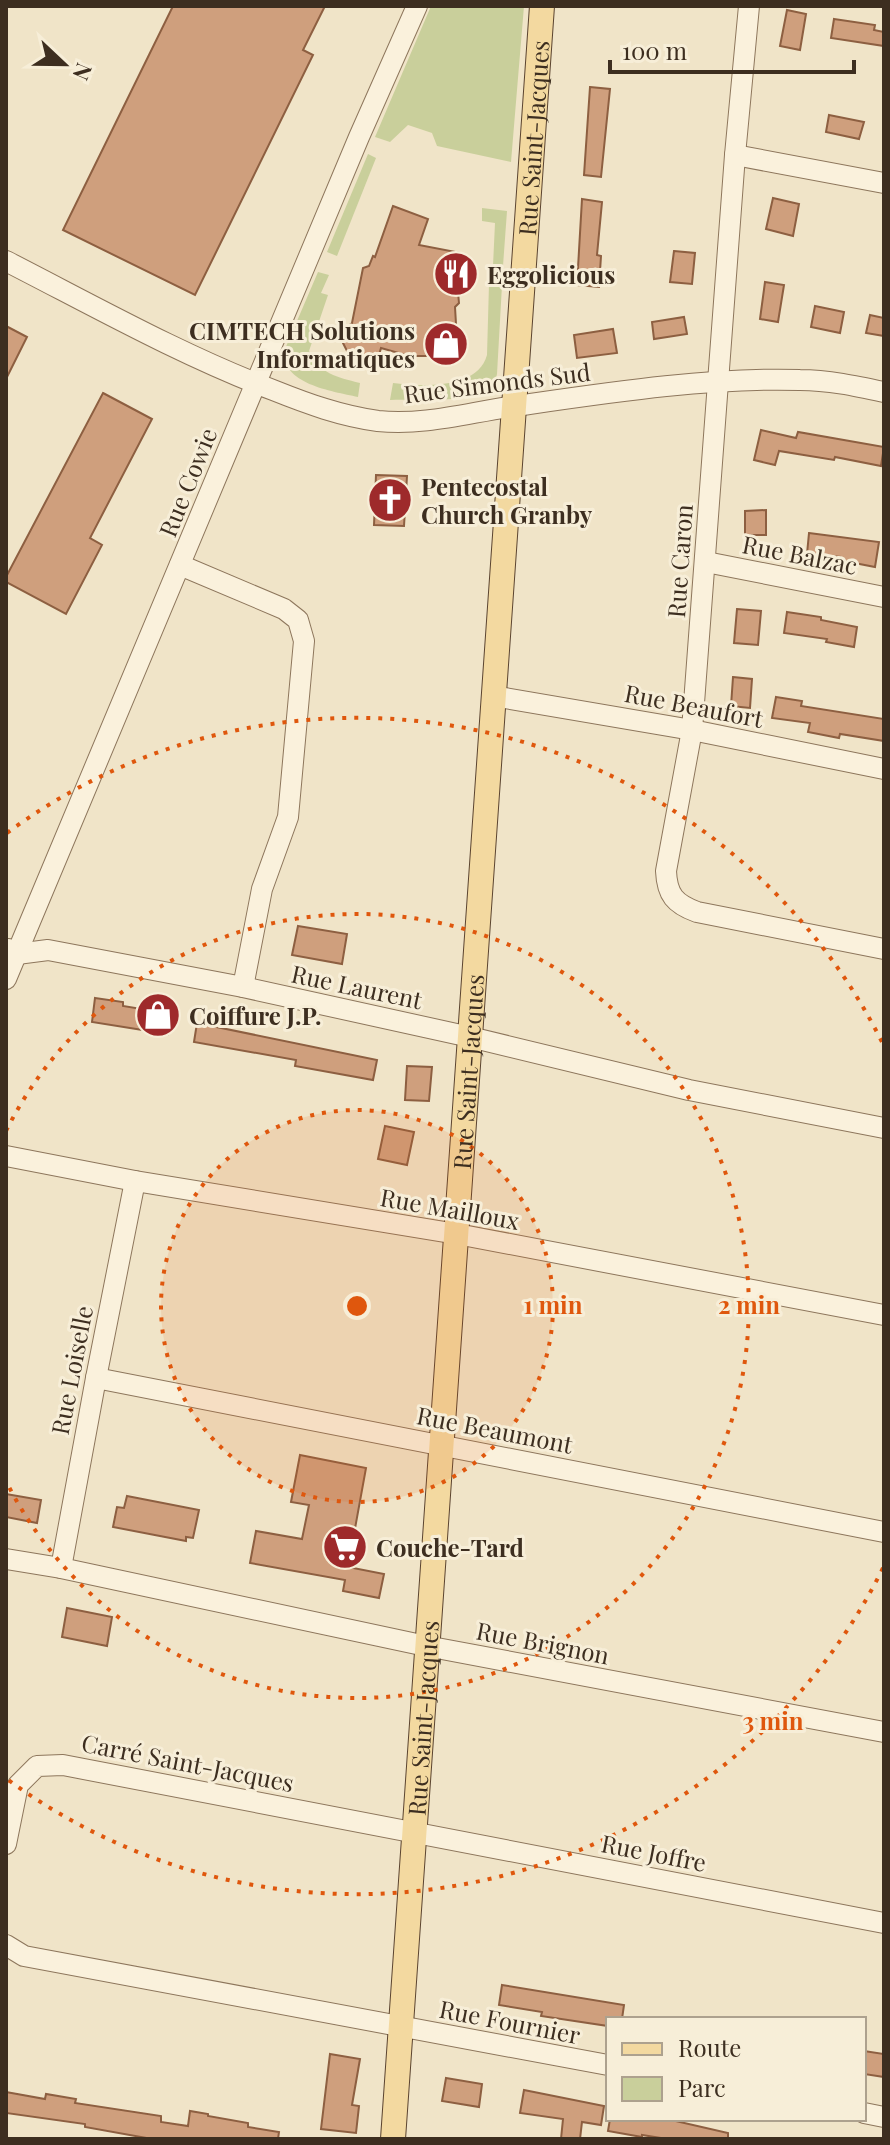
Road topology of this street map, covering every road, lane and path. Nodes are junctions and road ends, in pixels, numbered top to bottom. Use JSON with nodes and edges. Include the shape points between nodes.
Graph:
{"nodes":[{"id":1,"x":417,"y":6,"type":"edge"},
{"id":2,"x":542,"y":6,"type":"edge"},
{"id":3,"x":749,"y":6,"type":"edge"},
{"id":4,"x":735,"y":155,"type":"junction"},
{"id":5,"x":884,"y":183,"type":"edge"},
{"id":6,"x":6,"y":261,"type":"edge"},
{"id":7,"x":718,"y":382,"type":"junction"},
{"id":8,"x":256,"y":384,"type":"junction"},
{"id":9,"x":884,"y":392,"type":"edge"},
{"id":10,"x":514,"y":406,"type":"junction"},
{"id":11,"x":706,"y":562,"type":"junction"},
{"id":12,"x":180,"y":565,"type":"junction"},
{"id":13,"x":884,"y":597,"type":"edge"},
{"id":14,"x":493,"y":696,"type":"junction"},
{"id":15,"x":692,"y":730,"type":"junction"},
{"id":16,"x":884,"y":769,"type":"edge"},
{"id":17,"x":884,"y":949,"type":"edge"},
{"id":18,"x":11,"y":951,"type":"edge"},
{"id":19,"x":6,"y":979,"type":"edge"},
{"id":20,"x":243,"y":987,"type":"junction"},
{"id":21,"x":470,"y":1037,"type":"junction"},
{"id":22,"x":884,"y":1128,"type":"edge"},
{"id":23,"x":6,"y":1156,"type":"edge"},
{"id":24,"x":135,"y":1181,"type":"junction"},
{"id":25,"x":457,"y":1234,"type":"junction"},
{"id":26,"x":884,"y":1315,"type":"edge"},
{"id":27,"x":96,"y":1378,"type":"junction"},
{"id":28,"x":442,"y":1445,"type":"junction"},
{"id":29,"x":884,"y":1532,"type":"edge"},
{"id":30,"x":6,"y":1559,"type":"edge"},
{"id":31,"x":61,"y":1568,"type":"junction"},
{"id":32,"x":426,"y":1646,"type":"junction"},
{"id":33,"x":884,"y":1732,"type":"edge"},
{"id":34,"x":415,"y":1833,"type":"junction"},
{"id":35,"x":6,"y":1844,"type":"edge"},
{"id":36,"x":884,"y":1923,"type":"edge"},
{"id":37,"x":6,"y":1945,"type":"edge"},
{"id":38,"x":402,"y":2027,"type":"junction"},
{"id":39,"x":606,"y":2065,"type":"edge"},
{"id":40,"x":393,"y":2139,"type":"edge"}],
"edges":[{"from":1,"to":8,"type":"street","name":"Rue Cowie"},
{"from":2,"to":10,"type":"main road","name":"Rue Saint-Jacques"},
{"from":3,"to":4,"type":"street","name":"Rue Caron"},
{"from":4,"to":5,"type":"street"},
{"from":4,"to":7,"type":"street","name":"Rue Caron"},
{"from":6,"to":8,"type":"street","name":"Rue Simonds Sud"},
{"from":7,"to":9,"type":"street","name":"Rue Simonds Sud","via":[[800,380]]},
{"from":7,"to":10,"type":"street","name":"Rue Simonds Sud"},
{"from":7,"to":11,"type":"street","name":"Rue Caron"},
{"from":8,"to":10,"type":"street","name":"Rue Simonds Sud","via":[[329,412],[380,421],[435,421]]},
{"from":8,"to":12,"type":"street","name":"Rue Cowie"},
{"from":10,"to":14,"type":"main road","name":"Rue Saint-Jacques"},
{"from":11,"to":13,"type":"street","name":"Rue Balzac"},
{"from":11,"to":15,"type":"street","name":"Rue Caron"},
{"from":12,"to":18,"type":"street","name":"Rue Cowie"},
{"from":12,"to":20,"type":"street","via":[[284,609],[298,620],[304,641],[288,817],[262,889]]},
{"from":14,"to":15,"type":"street","name":"Rue Beaufort"},
{"from":14,"to":21,"type":"main road","name":"Rue Saint-Jacques"},
{"from":15,"to":16,"type":"street","name":"Rue Beaufort"},
{"from":15,"to":17,"type":"street","name":"Rue Caron","via":[[666,871],[667,889],[679,905]]},
{"from":18,"to":19,"type":"street","name":"Rue Cowie"},
{"from":18,"to":20,"type":"street","name":"Rue Laurent","via":[[48,950]]},
{"from":20,"to":21,"type":"street","name":"Rue Laurent"},
{"from":21,"to":22,"type":"street","name":"Rue Laurent","via":[[689,1090]]},
{"from":21,"to":25,"type":"main road","name":"Rue Saint-Jacques"},
{"from":23,"to":24,"type":"street","name":"Rue Mailloux"},
{"from":24,"to":25,"type":"street","name":"Rue Mailloux"},
{"from":24,"to":27,"type":"street","name":"Rue Loiselle"},
{"from":25,"to":26,"type":"street","name":"Rue Mailloux"},
{"from":25,"to":28,"type":"main road","name":"Rue Saint-Jacques"},
{"from":27,"to":28,"type":"street","name":"Rue Beaumont"},
{"from":27,"to":31,"type":"street","name":"Rue Loiselle"},
{"from":28,"to":29,"type":"street","name":"Rue Beaumont"},
{"from":28,"to":32,"type":"main road","name":"Rue Saint-Jacques"},
{"from":30,"to":31,"type":"street","name":"Rue Brignon"},
{"from":31,"to":32,"type":"street","name":"Rue Brignon"},
{"from":32,"to":33,"type":"street","name":"Rue Brignon"},
{"from":32,"to":34,"type":"main road","name":"Rue Saint-Jacques"},
{"from":34,"to":35,"type":"street","name":"Carré Saint-Jacques","via":[[47,1764],[37,1766],[18,1785]]},
{"from":34,"to":36,"type":"street","name":"Rue Joffre"},
{"from":34,"to":38,"type":"main road","name":"Rue Saint-Jacques"},
{"from":37,"to":38,"type":"street","via":[[24,1956]]},
{"from":38,"to":39,"type":"street","name":"Rue Fournier"},
{"from":38,"to":40,"type":"main road","name":"Rue Saint-Jacques"}]}
